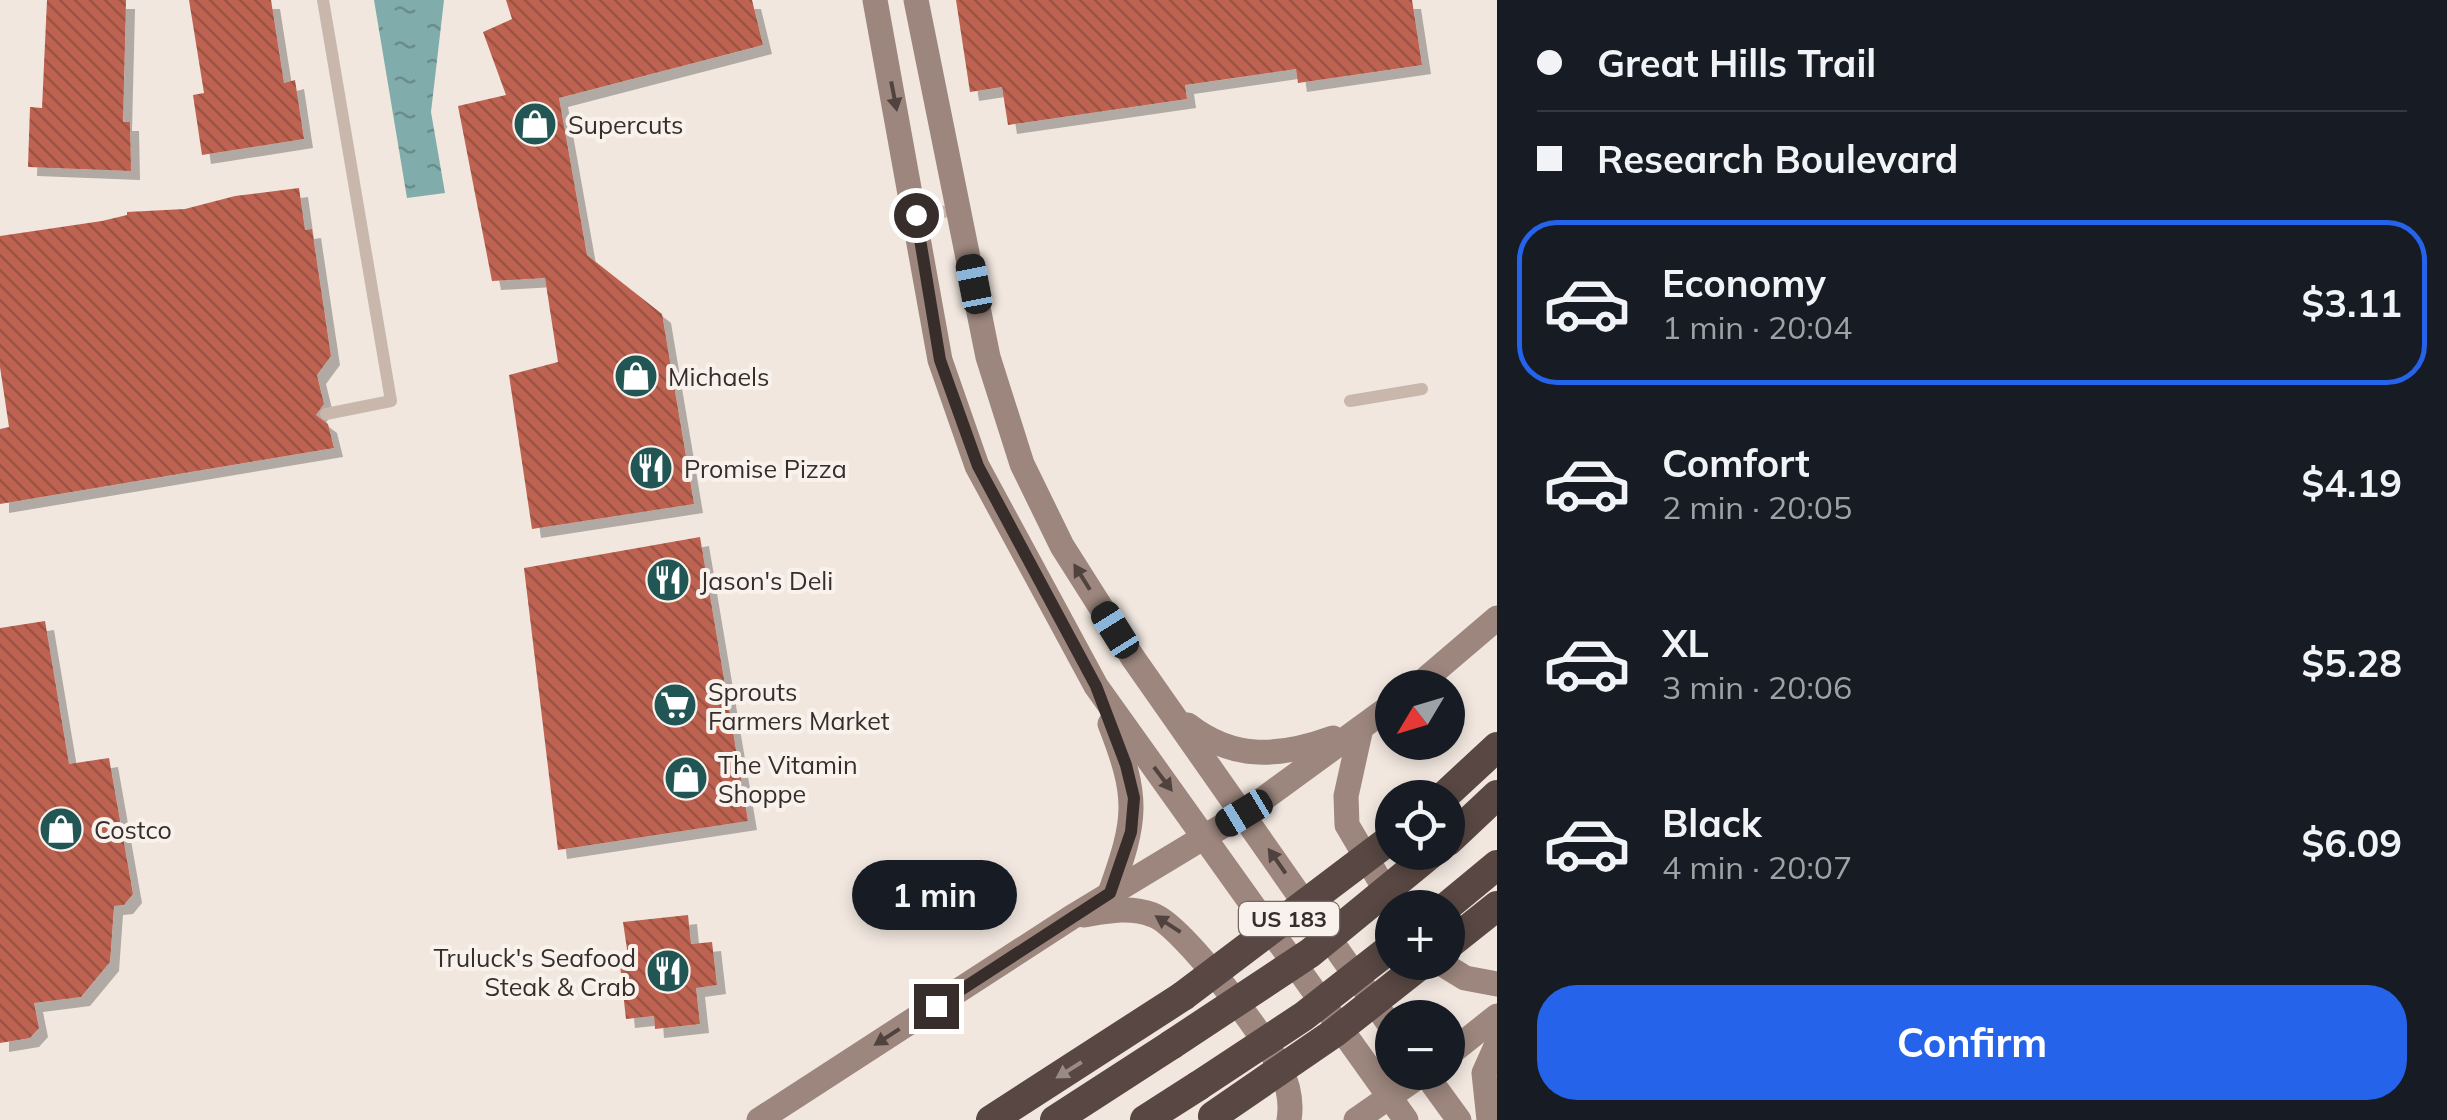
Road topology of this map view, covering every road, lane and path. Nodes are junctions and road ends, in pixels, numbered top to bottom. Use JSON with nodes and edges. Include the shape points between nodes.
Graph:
{"nodes":[{"id":1,"x":323,"y":0,"type":"edge"},
{"id":2,"x":875,"y":0,"type":"edge"},
{"id":3,"x":916,"y":0,"type":"edge"},
{"id":4,"x":960,"y":210,"type":"junction"},
{"id":5,"x":916,"y":215,"type":"junction"},
{"id":6,"x":1422,"y":390,"type":"dead end"},
{"id":7,"x":1350,"y":401,"type":"dead end"},
{"id":8,"x":326,"y":414,"type":"dead end"},
{"id":9,"x":1497,"y":618,"type":"edge"},
{"id":10,"x":1436,"y":670,"type":"edge"},
{"id":11,"x":1096,"y":686,"type":"junction"},
{"id":12,"x":1175,"y":715,"type":"junction"},
{"id":13,"x":1375,"y":718,"type":"edge"},
{"id":14,"x":1361,"y":728,"type":"junction"},
{"id":15,"x":1497,"y":748,"type":"edge"},
{"id":16,"x":1462,"y":780,"type":"edge"},
{"id":17,"x":1497,"y":795,"type":"edge"},
{"id":18,"x":1244,"y":813,"type":"junction"},
{"id":19,"x":1465,"y":824,"type":"edge"},
{"id":20,"x":1206,"y":836,"type":"junction"},
{"id":21,"x":1375,"y":851,"type":"edge"},
{"id":22,"x":1411,"y":870,"type":"edge"},
{"id":23,"x":1385,"y":890,"type":"edge"},
{"id":24,"x":1491,"y":890,"type":"edge"},
{"id":25,"x":1110,"y":893,"type":"junction"},
{"id":26,"x":1465,"y":900,"type":"edge"},
{"id":27,"x":1072,"y":917,"type":"junction"},
{"id":28,"x":1465,"y":923,"type":"edge"},
{"id":29,"x":1375,"y":961,"type":"edge"},
{"id":30,"x":1465,"y":978,"type":"edge"},
{"id":31,"x":1399,"y":980,"type":"edge"},
{"id":32,"x":1497,"y":984,"type":"edge"},
{"id":33,"x":1375,"y":1003,"type":"edge"},
{"id":34,"x":1497,"y":1016,"type":"edge"},
{"id":35,"x":1465,"y":1041,"type":"edge"},
{"id":36,"x":1497,"y":1044,"type":"edge"},
{"id":37,"x":1399,"y":1090,"type":"edge"},
{"id":38,"x":1437,"y":1090,"type":"edge"},
{"id":39,"x":1389,"y":1097,"type":"junction"},
{"id":40,"x":1210,"y":1118,"type":"edge"},
{"id":41,"x":759,"y":1120,"type":"edge"},
{"id":42,"x":991,"y":1120,"type":"edge"},
{"id":43,"x":1055,"y":1120,"type":"edge"},
{"id":44,"x":1145,"y":1120,"type":"edge"},
{"id":45,"x":1289,"y":1120,"type":"edge"},
{"id":46,"x":1356,"y":1120,"type":"edge"},
{"id":47,"x":1406,"y":1120,"type":"edge"},
{"id":48,"x":1459,"y":1120,"type":"edge"},
{"id":49,"x":1489,"y":1120,"type":"edge"}],
"edges":[{"from":1,"to":8,"type":"lane","via":[[391,401]]},
{"from":2,"to":5,"type":"street","one_way":true},
{"from":3,"to":4,"type":"street"},
{"from":4,"to":5,"type":"lane"},
{"from":12,"to":4,"type":"street","one_way":true,"via":[[1062,546],[1022,464],[988,358]]},
{"from":5,"to":11,"type":"street","via":[[940,360],[978,466]]},
{"from":6,"to":7,"type":"lane"},
{"from":9,"to":10,"type":"street"},
{"from":11,"to":20,"type":"street","one_way":true},
{"from":11,"to":25,"type":"street","via":[[1134,798],[1131,832]]},
{"from":12,"to":14,"type":"street","via":[[1208,741],[1269,755]]},
{"from":12,"to":18,"type":"street"},
{"from":13,"to":14,"type":"street"},
{"from":14,"to":18,"type":"street"},
{"from":14,"to":23,"type":"street","via":[[1346,796],[1347,825]]},
{"from":15,"to":16,"type":"highway"},
{"from":17,"to":19,"type":"highway"},
{"from":18,"to":20,"type":"street"},
{"from":33,"to":18,"type":"street","one_way":true},
{"from":20,"to":25,"type":"street"},
{"from":20,"to":39,"type":"street"},
{"from":21,"to":42,"type":"highway","number":"US 183","one_way":true,"bridge":true,"via":[[1148,1020]]},
{"from":22,"to":43,"type":"highway","bridge":true,"via":[[1310,953]]},
{"from":24,"to":26,"type":"highway"},
{"from":24,"to":28,"type":"highway"},
{"from":25,"to":27,"type":"street"},
{"from":27,"to":41,"type":"street","one_way":true},
{"from":45,"to":27,"type":"street","one_way":true,"via":[[1280,1066],[1184,934],[1154,915],[1124,909]]},
{"from":29,"to":44,"type":"highway","bridge":true},
{"from":30,"to":32,"type":"street"},
{"from":31,"to":40,"type":"highway","bridge":true},
{"from":34,"to":35,"type":"street"},
{"from":36,"to":49,"type":"street","via":[[1484,1072]]},
{"from":37,"to":39,"type":"street"},
{"from":38,"to":48,"type":"street"},
{"from":39,"to":46,"type":"street"},
{"from":39,"to":47,"type":"street"}]}
